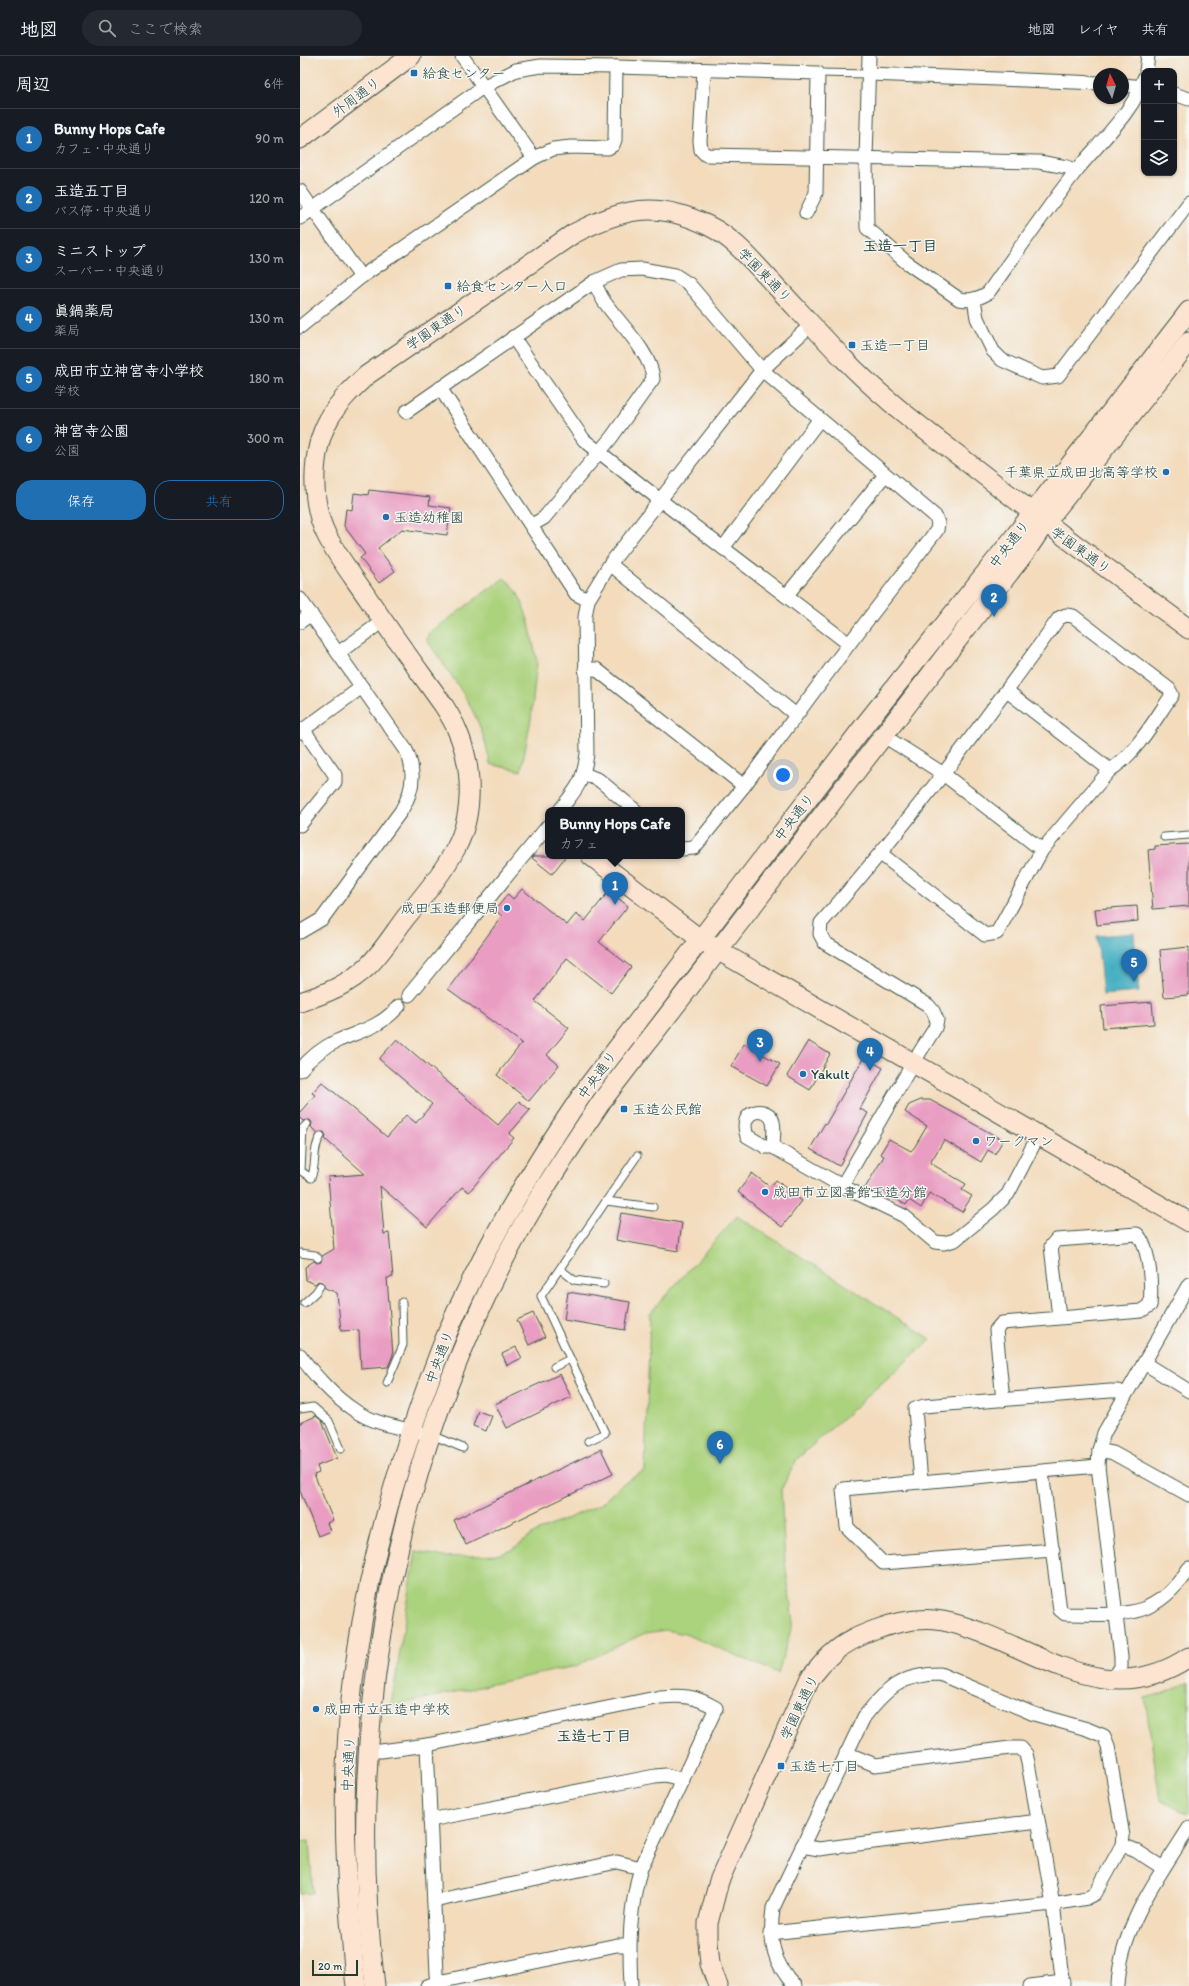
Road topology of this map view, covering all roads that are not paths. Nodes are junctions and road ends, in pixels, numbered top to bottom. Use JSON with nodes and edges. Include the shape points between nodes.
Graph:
{"nodes":[{"id":1,"x":411,"y":56,"type":"edge"},
{"id":2,"x":462,"y":56,"type":"edge"},
{"id":3,"x":868,"y":56,"type":"edge"},
{"id":4,"x":1148,"y":56,"type":"edge"},
{"id":5,"x":616,"y":67,"type":"junction"},
{"id":6,"x":1146,"y":68,"type":"edge"},
{"id":7,"x":704,"y":70,"type":"junction"},
{"id":8,"x":818,"y":74,"type":"junction"},
{"id":9,"x":869,"y":74,"type":"junction"},
{"id":10,"x":1093,"y":83,"type":"edge"},
{"id":11,"x":1141,"y":83,"type":"edge"},
{"id":12,"x":1129,"y":84,"type":"edge"},
{"id":13,"x":1141,"y":86,"type":"edge"},
{"id":14,"x":483,"y":87,"type":"junction"},
{"id":15,"x":1177,"y":95,"type":"edge"},
{"id":16,"x":1189,"y":99,"type":"edge"},
{"id":17,"x":300,"y":139,"type":"edge"},
{"id":18,"x":816,"y":157,"type":"junction"},
{"id":19,"x":534,"y":158,"type":"junction"},
{"id":20,"x":866,"y":159,"type":"junction"},
{"id":21,"x":1076,"y":171,"type":"junction"},
{"id":22,"x":300,"y":191,"type":"edge"},
{"id":23,"x":1189,"y":203,"type":"edge"},
{"id":24,"x":312,"y":209,"type":"junction"},
{"id":25,"x":806,"y":213,"type":"dead end"},
{"id":26,"x":300,"y":218,"type":"edge"},
{"id":27,"x":361,"y":277,"type":"junction"},
{"id":28,"x":594,"y":282,"type":"junction"},
{"id":29,"x":974,"y":300,"type":"junction"},
{"id":30,"x":1189,"y":311,"type":"edge"},
{"id":31,"x":812,"y":324,"type":"junction"},
{"id":32,"x":300,"y":327,"type":"edge"},
{"id":33,"x":513,"y":337,"type":"junction"},
{"id":34,"x":1189,"y":342,"type":"edge"},
{"id":35,"x":762,"y":370,"type":"junction"},
{"id":36,"x":440,"y":388,"type":"junction"},
{"id":37,"x":406,"y":412,"type":"dead end"},
{"id":38,"x":819,"y":420,"type":"junction"},
{"id":39,"x":600,"y":451,"type":"junction"},
{"id":40,"x":884,"y":475,"type":"junction"},
{"id":41,"x":660,"y":500,"type":"junction"},
{"id":42,"x":1039,"y":518,"type":"junction"},
{"id":43,"x":532,"y":525,"type":"junction"},
{"id":44,"x":723,"y":548,"type":"junction"},
{"id":45,"x":610,"y":564,"type":"junction"},
{"id":46,"x":786,"y":596,"type":"junction"},
{"id":47,"x":300,"y":599,"type":"edge"},
{"id":48,"x":588,"y":600,"type":"junction"},
{"id":49,"x":305,"y":618,"type":"edge"},
{"id":50,"x":383,"y":621,"type":"junction"},
{"id":51,"x":1189,"y":630,"type":"edge"},
{"id":52,"x":849,"y":644,"type":"junction"},
{"id":53,"x":338,"y":653,"type":"junction"},
{"id":54,"x":585,"y":669,"type":"junction"},
{"id":55,"x":362,"y":687,"type":"junction"},
{"id":56,"x":1007,"y":691,"type":"junction"},
{"id":57,"x":796,"y":715,"type":"junction"},
{"id":58,"x":875,"y":729,"type":"junction"},
{"id":59,"x":302,"y":731,"type":"edge"},
{"id":60,"x":1110,"y":770,"type":"junction"},
{"id":61,"x":942,"y":773,"type":"junction"},
{"id":62,"x":584,"y":774,"type":"junction"},
{"id":63,"x":744,"y":786,"type":"junction"},
{"id":64,"x":562,"y":807,"type":"edge"},
{"id":65,"x":631,"y":807,"type":"edge"},
{"id":66,"x":300,"y":825,"type":"edge"},
{"id":67,"x":545,"y":830,"type":"edge"},
{"id":68,"x":1189,"y":836,"type":"edge"},
{"id":69,"x":1164,"y":837,"type":"dead end"},
{"id":70,"x":685,"y":849,"type":"edge"},
{"id":71,"x":1042,"y":850,"type":"junction"},
{"id":72,"x":881,"y":854,"type":"junction"},
{"id":73,"x":595,"y":859,"type":"edge"},
{"id":74,"x":300,"y":932,"type":"edge"},
{"id":75,"x":700,"y":939,"type":"junction"},
{"id":76,"x":719,"y":951,"type":"junction"},
{"id":77,"x":409,"y":996,"type":"dead end"},
{"id":78,"x":300,"y":1002,"type":"edge"},
{"id":79,"x":399,"y":1006,"type":"dead end"},
{"id":80,"x":912,"y":1063,"type":"junction"},
{"id":81,"x":300,"y":1070,"type":"edge"},
{"id":82,"x":307,"y":1124,"type":"dead end"},
{"id":83,"x":321,"y":1136,"type":"dead end"},
{"id":84,"x":1038,"y":1136,"type":"junction"},
{"id":85,"x":773,"y":1147,"type":"dead end"},
{"id":86,"x":637,"y":1156,"type":"dead end"},
{"id":87,"x":842,"y":1186,"type":"junction"},
{"id":88,"x":606,"y":1201,"type":"junction"},
{"id":89,"x":653,"y":1207,"type":"dead end"},
{"id":90,"x":1189,"y":1222,"type":"edge"},
{"id":91,"x":300,"y":1253,"type":"edge"},
{"id":92,"x":318,"y":1258,"type":"dead end"},
{"id":93,"x":560,"y":1269,"type":"junction"},
{"id":94,"x":604,"y":1284,"type":"dead end"},
{"id":95,"x":320,"y":1286,"type":"dead end"},
{"id":96,"x":1188,"y":1288,"type":"edge"},
{"id":97,"x":402,"y":1302,"type":"dead end"},
{"id":98,"x":304,"y":1303,"type":"dead end"},
{"id":99,"x":1150,"y":1305,"type":"junction"},
{"id":100,"x":1059,"y":1318,"type":"junction"},
{"id":101,"x":1169,"y":1318,"type":"junction"},
{"id":102,"x":300,"y":1354,"type":"edge"},
{"id":103,"x":570,"y":1359,"type":"junction"},
{"id":104,"x":1144,"y":1362,"type":"junction"},
{"id":105,"x":554,"y":1366,"type":"dead end"},
{"id":106,"x":387,"y":1383,"type":"dead end"},
{"id":107,"x":1189,"y":1391,"type":"edge"},
{"id":108,"x":1126,"y":1394,"type":"junction"},
{"id":109,"x":1003,"y":1400,"type":"junction"},
{"id":110,"x":300,"y":1409,"type":"edge"},
{"id":111,"x":412,"y":1430,"type":"junction"},
{"id":112,"x":431,"y":1434,"type":"junction"},
{"id":113,"x":588,"y":1441,"type":"dead end"},
{"id":114,"x":463,"y":1448,"type":"dead end"},
{"id":115,"x":341,"y":1449,"type":"dead end"},
{"id":116,"x":1099,"y":1450,"type":"junction"},
{"id":117,"x":1098,"y":1466,"type":"junction"},
{"id":118,"x":1042,"y":1472,"type":"junction"},
{"id":119,"x":921,"y":1482,"type":"junction"},
{"id":120,"x":1189,"y":1495,"type":"edge"},
{"id":121,"x":1053,"y":1550,"type":"junction"},
{"id":122,"x":1189,"y":1568,"type":"edge"},
{"id":123,"x":1115,"y":1615,"type":"junction"},
{"id":124,"x":1189,"y":1657,"type":"edge"},
{"id":125,"x":1112,"y":1680,"type":"junction"},
{"id":126,"x":427,"y":1745,"type":"junction"},
{"id":127,"x":368,"y":1750,"type":"junction"},
{"id":128,"x":846,"y":1754,"type":"junction"},
{"id":129,"x":683,"y":1780,"type":"junction"},
{"id":130,"x":430,"y":1820,"type":"junction"},
{"id":131,"x":1038,"y":1820,"type":"junction"},
{"id":132,"x":1189,"y":1828,"type":"edge"},
{"id":133,"x":1122,"y":1845,"type":"junction"},
{"id":134,"x":802,"y":1846,"type":"junction"},
{"id":135,"x":641,"y":1868,"type":"junction"},
{"id":136,"x":1163,"y":1868,"type":"junction"},
{"id":137,"x":434,"y":1901,"type":"junction"},
{"id":138,"x":1053,"y":1904,"type":"junction"},
{"id":139,"x":770,"y":1932,"type":"junction"},
{"id":140,"x":629,"y":1945,"type":"junction"},
{"id":141,"x":1063,"y":1984,"type":"edge"},
{"id":142,"x":435,"y":1985,"type":"edge"},
{"id":143,"x":356,"y":1986,"type":"edge"},
{"id":144,"x":375,"y":1986,"type":"edge"},
{"id":145,"x":631,"y":1986,"type":"edge"},
{"id":146,"x":718,"y":1986,"type":"edge"},
{"id":147,"x":795,"y":1986,"type":"edge"},
{"id":148,"x":1030,"y":1986,"type":"edge"},
{"id":149,"x":1118,"y":1986,"type":"edge"}],
"edges":[{"from":1,"to":17,"type":"street","name":"外周通り"},
{"from":2,"to":14,"type":"street"},
{"from":3,"to":9,"type":"street"},
{"from":4,"to":6,"type":"street"},
{"from":5,"to":7,"type":"street"},
{"from":5,"to":14,"type":"street","via":[[541,66],[516,70]]},
{"from":5,"to":19,"type":"street","via":[[613,145],[608,148],[553,149]]},
{"from":7,"to":8,"type":"street"},
{"from":7,"to":18,"type":"street","via":[[700,141],[701,150],[706,155]]},
{"from":8,"to":9,"type":"lane"},
{"from":8,"to":18,"type":"street"},
{"from":9,"to":10,"type":"street"},
{"from":9,"to":20,"type":"street"},
{"from":11,"to":12,"type":"street"},
{"from":13,"to":21,"type":"street","via":[[1119,120]]},
{"from":14,"to":19,"type":"street"},
{"from":14,"to":24,"type":"street"},
{"from":15,"to":16,"type":"street"},
{"from":18,"to":20,"type":"street"},
{"from":18,"to":25,"type":"street","via":[[816,193]]},
{"from":19,"to":27,"type":"street"},
{"from":20,"to":21,"type":"street","via":[[1039,162]]},
{"from":20,"to":29,"type":"street","via":[[867,228],[906,262],[959,299]]},
{"from":21,"to":29,"type":"street","via":[[988,293]]},
{"from":22,"to":24,"type":"street"},
{"from":23,"to":29,"type":"street","via":[[1058,376],[1042,378],[1002,360],[993,351],[977,318]]},
{"from":24,"to":26,"type":"street"},
{"from":24,"to":27,"type":"street"},
{"from":27,"to":32,"type":"street"},
{"from":28,"to":33,"type":"street"},
{"from":28,"to":35,"type":"street","via":[[621,270],[642,269],[675,275],[689,284]]},
{"from":28,"to":39,"type":"street","via":[[604,302],[647,359],[653,379]]},
{"from":30,"to":42,"type":"street","name":"中央通り"},
{"from":31,"to":35,"type":"street"},
{"from":31,"to":42,"type":"street","name":"学園東通り","via":[[886,399]]},
{"from":31,"to":50,"type":"street","name":"学園東通り","via":[[734,242],[687,216],[656,210],[619,213],[573,234],[390,357],[352,389],[329,418],[319,445],[316,474],[316,497],[327,535]]},
{"from":33,"to":36,"type":"street"},
{"from":33,"to":39,"type":"street","via":[[584,440]]},
{"from":34,"to":42,"type":"street","name":"中央通り"},
{"from":35,"to":38,"type":"street"},
{"from":35,"to":41,"type":"street"},
{"from":36,"to":37,"type":"street"},
{"from":36,"to":43,"type":"street"},
{"from":38,"to":40,"type":"street"},
{"from":38,"to":44,"type":"street"},
{"from":39,"to":41,"type":"street"},
{"from":39,"to":43,"type":"street","via":[[544,518]]},
{"from":40,"to":46,"type":"street"},
{"from":40,"to":52,"type":"street","via":[[935,516],[937,530]]},
{"from":41,"to":44,"type":"street"},
{"from":41,"to":45,"type":"street"},
{"from":42,"to":51,"type":"street","name":"学園東通り"},
{"from":42,"to":58,"type":"street","name":"中央通り"},
{"from":43,"to":48,"type":"street","via":[[576,594]]},
{"from":44,"to":46,"type":"street"},
{"from":45,"to":48,"type":"street"},
{"from":45,"to":57,"type":"street"},
{"from":46,"to":52,"type":"street"},
{"from":47,"to":49,"type":"street"},
{"from":48,"to":54,"type":"street","via":[[585,617]]},
{"from":49,"to":53,"type":"street"},
{"from":50,"to":53,"type":"street"},
{"from":50,"to":78,"type":"street","name":"学園東通り","via":[[444,706],[457,730],[468,770],[469,790],[462,833],[443,868],[369,965],[351,980],[333,990]]},
{"from":52,"to":57,"type":"street"},
{"from":53,"to":55,"type":"street"},
{"from":54,"to":62,"type":"street","via":[[587,754]]},
{"from":54,"to":63,"type":"street","via":[[596,669]]},
{"from":55,"to":59,"type":"street"},
{"from":55,"to":74,"type":"street","via":[[406,750],[412,767],[411,792],[401,811],[322,919]]},
{"from":56,"to":60,"type":"street"},
{"from":56,"to":60,"type":"street","via":[[1059,618],[1066,615],[1073,616],[1163,684],[1172,695],[1122,763]]},
{"from":56,"to":61,"type":"street"},
{"from":57,"to":63,"type":"street"},
{"from":58,"to":61,"type":"street"},
{"from":58,"to":75,"type":"street","name":"中央通り"},
{"from":58,"to":76,"type":"street","name":"中央通り"},
{"from":59,"to":66,"type":"street","via":[[335,775],[335,782]]},
{"from":60,"to":71,"type":"street"},
{"from":61,"to":71,"type":"street"},
{"from":61,"to":72,"type":"street"},
{"from":62,"to":64,"type":"street","via":[[580,784]]},
{"from":62,"to":65,"type":"street","via":[[599,780]]},
{"from":63,"to":70,"type":"street","via":[[694,848]]},
{"from":67,"to":77,"type":"street"},
{"from":68,"to":69,"type":"lane"},
{"from":71,"to":72,"type":"street","via":[[997,933],[985,935]]},
{"from":72,"to":80,"type":"street","via":[[821,923],[820,934],[825,943],[924,1002],[933,1011],[937,1020],[935,1028]]},
{"from":73,"to":75,"type":"street"},
{"from":75,"to":76,"type":"street"},
{"from":75,"to":111,"type":"street","name":"中央通り","via":[[586,1089],[514,1200],[464,1295],[438,1356]]},
{"from":76,"to":80,"type":"street"},
{"from":76,"to":112,"type":"street","name":"中央通り","via":[[604,1098],[558,1165],[482,1302],[455,1364]]},
{"from":79,"to":81,"type":"street","via":[[390,1016],[368,1030],[337,1041],[322,1050],[308,1060]]},
{"from":80,"to":84,"type":"street"},
{"from":80,"to":87,"type":"street"},
{"from":82,"to":83,"type":"lane","via":[[303,1128],[302,1171],[311,1178],[316,1161],[316,1144]]},
{"from":84,"to":87,"type":"street","via":[[1008,1194],[956,1240],[935,1242],[904,1216]]},
{"from":84,"to":90,"type":"street"},
{"from":85,"to":87,"type":"street"},
{"from":86,"to":88,"type":"lane"},
{"from":88,"to":89,"type":"lane"},
{"from":88,"to":93,"type":"lane"},
{"from":91,"to":92,"type":"lane","via":[[315,1254]]},
{"from":93,"to":94,"type":"lane","via":[[574,1280]]},
{"from":93,"to":103,"type":"lane","via":[[541,1296]]},
{"from":95,"to":98,"type":"lane"},
{"from":96,"to":101,"type":"street"},
{"from":97,"to":106,"type":"lane","via":[[403,1345]]},
{"from":99,"to":100,"type":"street","via":[[1141,1311]]},
{"from":99,"to":100,"type":"street","via":[[1151,1293],[1145,1246],[1137,1234],[1056,1240],[1051,1246]]},
{"from":99,"to":101,"type":"street"},
{"from":100,"to":109,"type":"street","via":[[1002,1323],[996,1330]]},
{"from":101,"to":104,"type":"street"},
{"from":102,"to":111,"type":"street","via":[[331,1390],[354,1410],[373,1420]]},
{"from":103,"to":105,"type":"lane"},
{"from":103,"to":113,"type":"lane","via":[[605,1433]]},
{"from":104,"to":107,"type":"street"},
{"from":104,"to":108,"type":"street"},
{"from":108,"to":109,"type":"street","via":[[1118,1390]]},
{"from":108,"to":116,"type":"street","via":[[1104,1433]]},
{"from":109,"to":119,"type":"street","via":[[924,1406],[916,1410]]},
{"from":110,"to":115,"type":"lane","via":[[313,1407],[329,1421]]},
{"from":111,"to":112,"type":"street"},
{"from":111,"to":143,"type":"street","name":"中央通り","via":[[374,1562],[354,1687],[346,1767],[346,1863]]},
{"from":112,"to":114,"type":"lane"},
{"from":112,"to":127,"type":"street","name":"中央通り","via":[[413,1490],[394,1568],[383,1627]]},
{"from":116,"to":117,"type":"street"},
{"from":116,"to":120,"type":"street","via":[[1113,1453]]},
{"from":117,"to":118,"type":"street"},
{"from":117,"to":123,"type":"street"},
{"from":118,"to":119,"type":"street"},
{"from":118,"to":121,"type":"street"},
{"from":119,"to":121,"type":"street","via":[[843,1489],[847,1527],[883,1563]]},
{"from":121,"to":123,"type":"street","via":[[1060,1610],[1065,1614]]},
{"from":122,"to":123,"type":"street","via":[[1173,1589],[1155,1604],[1138,1612]]},
{"from":123,"to":125,"type":"street","via":[[1121,1667]]},
{"from":124,"to":125,"type":"street","name":"学園東通り","via":[[1148,1676]]},
{"from":125,"to":146,"type":"street","name":"学園東通り","via":[[1068,1670],[966,1627],[942,1621],[894,1623],[852,1638],[832,1653],[810,1678],[719,1881],[708,1923],[710,1964]]},
{"from":126,"to":127,"type":"street","via":[[382,1751]]},
{"from":126,"to":129,"type":"street","via":[[660,1697],[682,1695],[700,1699],[716,1708]]},
{"from":126,"to":130,"type":"street"},
{"from":127,"to":144,"type":"street","name":"中央通り","via":[[365,1803],[367,1883]]},
{"from":128,"to":131,"type":"street","via":[[876,1765],[1021,1748],[1026,1754]]},
{"from":128,"to":133,"type":"street","via":[[864,1717],[879,1698],[893,1686],[907,1678],[940,1674],[1034,1714],[1104,1736],[1108,1746],[1123,1836]]},
{"from":128,"to":134,"type":"street"},
{"from":129,"to":130,"type":"street","via":[[666,1775],[655,1776]]},
{"from":129,"to":135,"type":"street"},
{"from":130,"to":137,"type":"street"},
{"from":131,"to":134,"type":"street","via":[[819,1849]]},
{"from":131,"to":138,"type":"street"},
{"from":132,"to":136,"type":"street"},
{"from":133,"to":136,"type":"street"},
{"from":133,"to":138,"type":"street","via":[[1095,1894],[1087,1898]]},
{"from":134,"to":139,"type":"street","via":[[773,1908]]},
{"from":135,"to":137,"type":"street","via":[[617,1862]]},
{"from":135,"to":140,"type":"street","via":[[637,1880]]},
{"from":136,"to":149,"type":"street","via":[[1133,1924],[1121,1961]]},
{"from":137,"to":142,"type":"street"},
{"from":138,"to":139,"type":"street"},
{"from":138,"to":141,"type":"street"},
{"from":139,"to":147,"type":"street","via":[[775,1957],[782,1971]]},
{"from":140,"to":142,"type":"street","via":[[617,1945]]},
{"from":140,"to":145,"type":"street"},
{"from":141,"to":148,"type":"street"}]}
